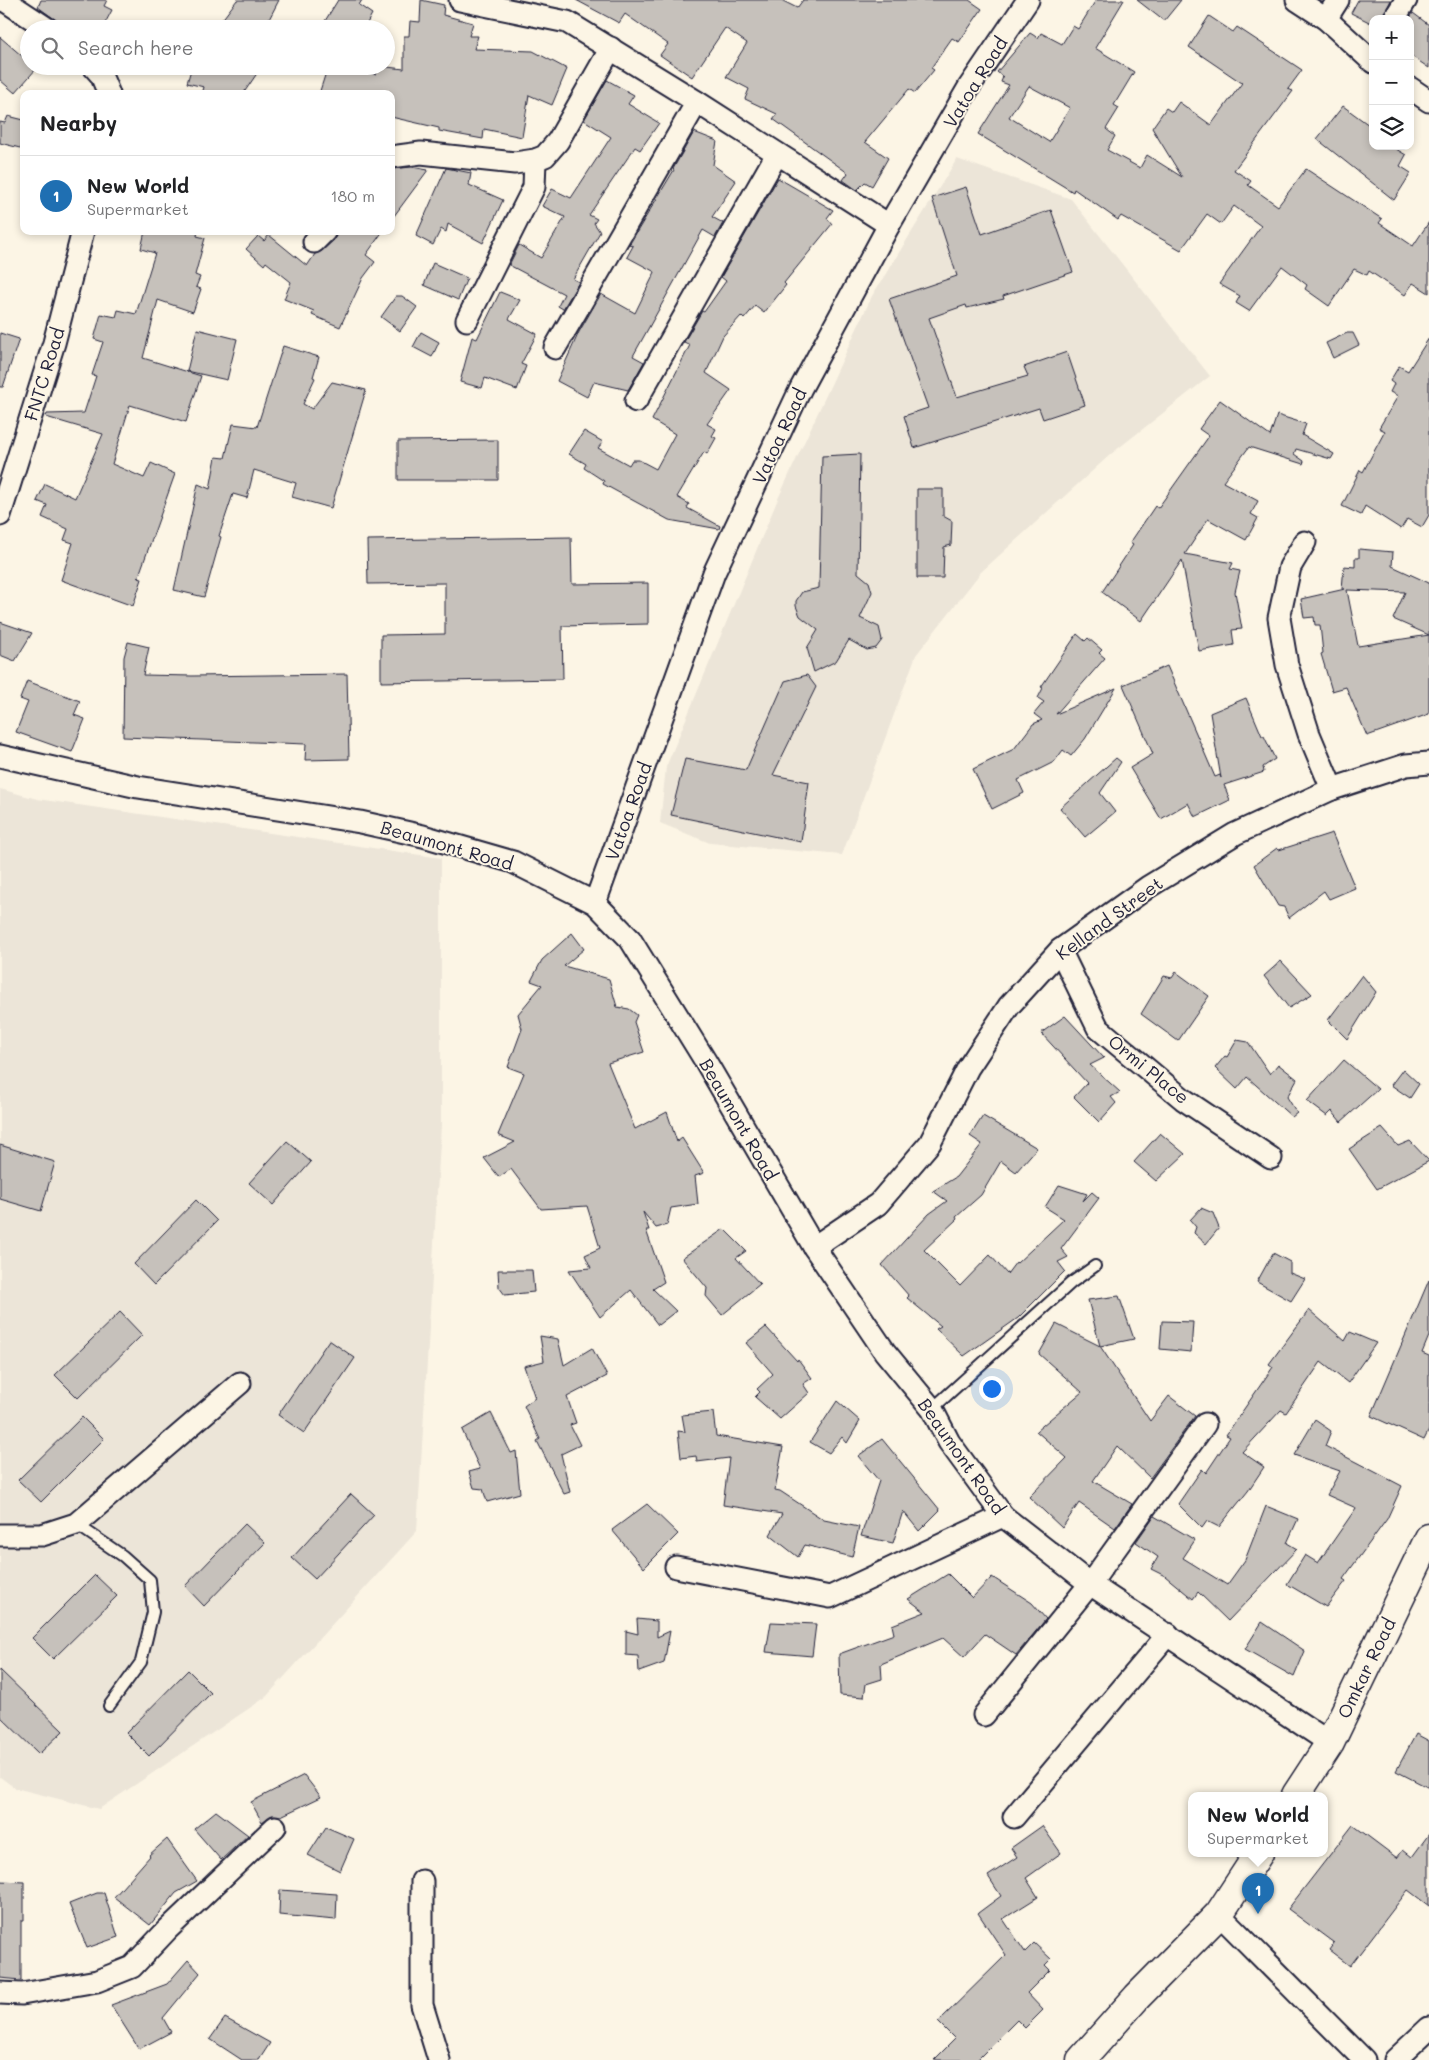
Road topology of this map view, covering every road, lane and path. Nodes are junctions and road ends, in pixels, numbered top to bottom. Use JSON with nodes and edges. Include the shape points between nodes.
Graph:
{"nodes":[{"id":1,"x":4,"y":0,"type":"edge"},
{"id":2,"x":460,"y":0,"type":"edge"},
{"id":3,"x":1028,"y":0,"type":"edge"},
{"id":4,"x":1297,"y":0,"type":"edge"},
{"id":5,"x":1338,"y":0,"type":"edge"},
{"id":6,"x":1406,"y":0,"type":"edge"},
{"id":7,"x":554,"y":9,"type":"edge"},
{"id":8,"x":1397,"y":15,"type":"edge"},
{"id":9,"x":1326,"y":19,"type":"junction"},
{"id":10,"x":34,"y":20,"type":"edge"},
{"id":11,"x":611,"y":48,"type":"junction"},
{"id":12,"x":1369,"y":56,"type":"edge"},
{"id":13,"x":101,"y":75,"type":"edge"},
{"id":14,"x":107,"y":90,"type":"edge"},
{"id":15,"x":1414,"y":91,"type":"edge"},
{"id":16,"x":1429,"y":101,"type":"edge"},
{"id":17,"x":697,"y":102,"type":"junction"},
{"id":18,"x":777,"y":154,"type":"junction"},
{"id":19,"x":395,"y":156,"type":"edge"},
{"id":20,"x":535,"y":160,"type":"junction"},
{"id":21,"x":889,"y":225,"type":"junction"},
{"id":22,"x":82,"y":235,"type":"edge"},
{"id":23,"x":467,"y":320,"type":"dead end"},
{"id":24,"x":555,"y":348,"type":"dead end"},
{"id":25,"x":636,"y":401,"type":"dead end"},
{"id":26,"x":0,"y":515,"type":"edge"},
{"id":27,"x":1305,"y":542,"type":"dead end"},
{"id":28,"x":0,"y":756,"type":"edge"},
{"id":29,"x":1429,"y":763,"type":"edge"},
{"id":30,"x":1332,"y":789,"type":"junction"},
{"id":31,"x":595,"y":903,"type":"junction"},
{"id":32,"x":1060,"y":950,"type":"junction"},
{"id":33,"x":1272,"y":1158,"type":"dead end"},
{"id":34,"x":814,"y":1247,"type":"junction"},
{"id":35,"x":1095,"y":1266,"type":"dead end"},
{"id":36,"x":240,"y":1384,"type":"dead end"},
{"id":37,"x":932,"y":1409,"type":"junction"},
{"id":38,"x":1205,"y":1424,"type":"dead end"},
{"id":39,"x":1003,"y":1516,"type":"junction"},
{"id":40,"x":76,"y":1524,"type":"junction"},
{"id":41,"x":0,"y":1534,"type":"edge"},
{"id":42,"x":1429,"y":1538,"type":"edge"},
{"id":43,"x":676,"y":1567,"type":"dead end"},
{"id":44,"x":1090,"y":1584,"type":"junction"},
{"id":45,"x":1168,"y":1634,"type":"junction"},
{"id":46,"x":109,"y":1706,"type":"dead end"},
{"id":47,"x":984,"y":1715,"type":"dead end"},
{"id":48,"x":1330,"y":1743,"type":"junction"},
{"id":49,"x":1298,"y":1792,"type":"edge"},
{"id":50,"x":1014,"y":1817,"type":"dead end"},
{"id":51,"x":275,"y":1827,"type":"dead end"},
{"id":52,"x":1256,"y":1857,"type":"edge"},
{"id":53,"x":422,"y":1881,"type":"dead end"},
{"id":54,"x":1220,"y":1914,"type":"junction"},
{"id":55,"x":0,"y":1993,"type":"edge"},
{"id":56,"x":1429,"y":2028,"type":"edge"},
{"id":57,"x":439,"y":2060,"type":"edge"},
{"id":58,"x":1081,"y":2060,"type":"edge"},
{"id":59,"x":1364,"y":2060,"type":"edge"},
{"id":60,"x":1395,"y":2060,"type":"edge"}],
"edges":[{"from":1,"to":10,"type":"street"},
{"from":2,"to":7,"type":"street"},
{"from":3,"to":21,"type":"street","name":"Vatoa Road","via":[[969,87]]},
{"from":4,"to":9,"type":"street"},
{"from":5,"to":9,"type":"street"},
{"from":6,"to":8,"type":"street"},
{"from":7,"to":11,"type":"street","via":[[567,22]]},
{"from":9,"to":12,"type":"street"},
{"from":11,"to":17,"type":"street"},
{"from":11,"to":20,"type":"street","via":[[552,150]]},
{"from":13,"to":14,"type":"street"},
{"from":15,"to":16,"type":"street"},
{"from":17,"to":18,"type":"street"},
{"from":17,"to":24,"type":"street"},
{"from":18,"to":21,"type":"street"},
{"from":18,"to":25,"type":"street"},
{"from":19,"to":20,"type":"street","via":[[421,153],[495,162]]},
{"from":20,"to":23,"type":"street","via":[[534,187]]},
{"from":21,"to":31,"type":"street","name":"Vatoa Road","via":[[801,388],[714,573]]},
{"from":22,"to":26,"type":"street","name":"FNTC Road","via":[[54,343]]},
{"from":27,"to":30,"type":"street","via":[[1290,567],[1279,618],[1287,665],[1308,734]]},
{"from":28,"to":31,"type":"street","name":"Beaumont Road","via":[[138,787],[360,822],[423,836],[513,862]]},
{"from":29,"to":30,"type":"street","name":"Kelland Street","via":[[1406,765]]},
{"from":30,"to":32,"type":"street","name":"Kelland Street","via":[[1235,834],[1148,887]]},
{"from":31,"to":34,"type":"street","name":"Beaumont Road","via":[[630,939]]},
{"from":32,"to":33,"type":"street","name":"Ormi Place","via":[[1098,1028],[1183,1099]]},
{"from":32,"to":34,"type":"street","name":"Kelland Street","via":[[1009,1006],[968,1068],[930,1143],[878,1204]]},
{"from":34,"to":37,"type":"street","name":"Beaumont Road","via":[[885,1352]]},
{"from":35,"to":37,"type":"lane","via":[[1071,1282]]},
{"from":36,"to":40,"type":"street"},
{"from":37,"to":39,"type":"street","name":"Beaumont Road","via":[[949,1442]]},
{"from":38,"to":44,"type":"street"},
{"from":39,"to":43,"type":"street","via":[[830,1597]]},
{"from":39,"to":44,"type":"street","name":"Beaumont Road"},
{"from":40,"to":41,"type":"street","via":[[42,1535]]},
{"from":40,"to":46,"type":"lane","via":[[123,1556],[150,1580],[153,1612],[141,1662]]},
{"from":42,"to":48,"type":"street","name":"Omkar Road"},
{"from":44,"to":45,"type":"street","name":"Beaumont Road"},
{"from":44,"to":47,"type":"street"},
{"from":45,"to":48,"type":"street","name":"Beaumont Road"},
{"from":45,"to":50,"type":"street"},
{"from":48,"to":49,"type":"street","name":"Omkar Road"},
{"from":51,"to":55,"type":"street","via":[[132,1967],[97,1981],[22,1994]]},
{"from":52,"to":54,"type":"street"},
{"from":53,"to":57,"type":"street","via":[[422,2005]]},
{"from":54,"to":58,"type":"street","via":[[1136,1997]]},
{"from":54,"to":59,"type":"street"},
{"from":56,"to":60,"type":"street"}]}
